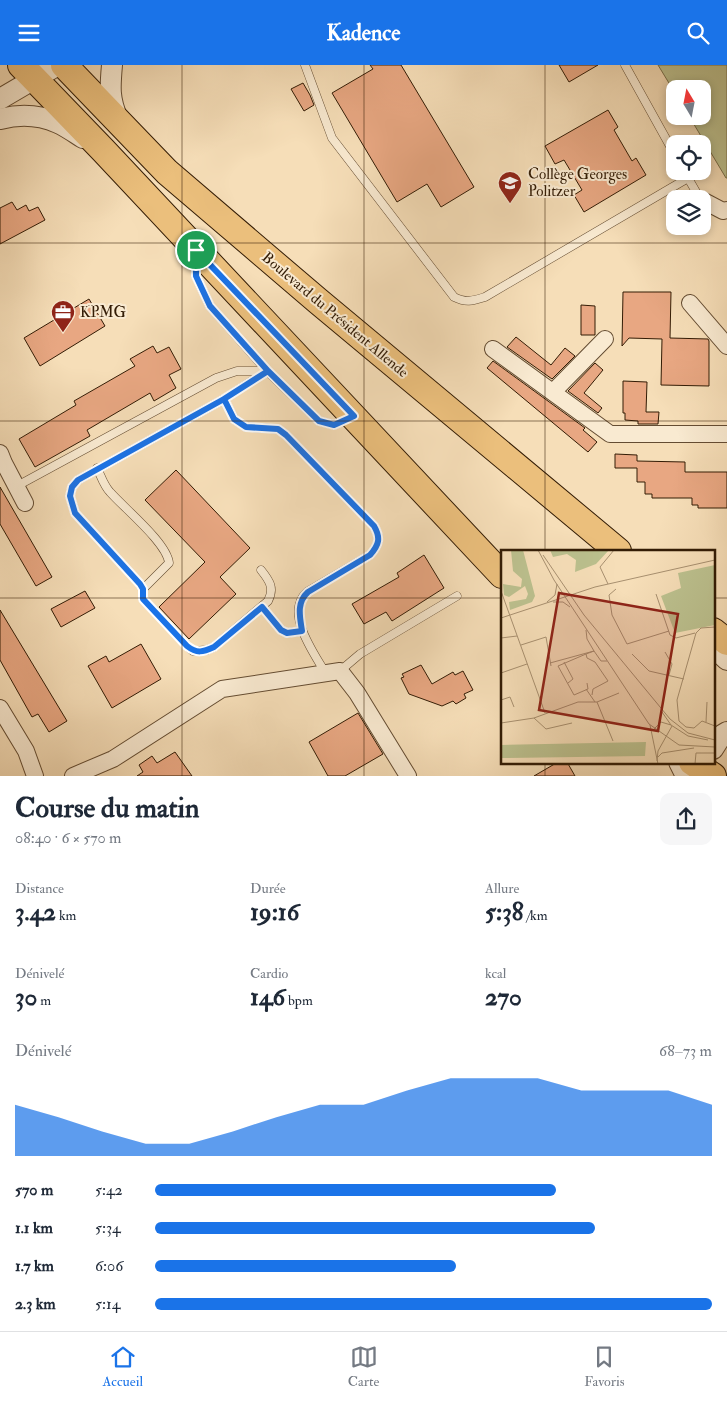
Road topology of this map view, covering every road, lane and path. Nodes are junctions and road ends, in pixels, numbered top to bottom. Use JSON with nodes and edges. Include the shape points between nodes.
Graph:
{"nodes":[{"id":1,"x":58,"y":65,"type":"edge"},
{"id":2,"x":64,"y":65,"type":"edge"},
{"id":3,"x":112,"y":65,"type":"edge"},
{"id":4,"x":305,"y":65,"type":"edge"},
{"id":5,"x":625,"y":65,"type":"edge"},
{"id":6,"x":28,"y":72,"type":"edge"},
{"id":7,"x":0,"y":99,"type":"edge"},
{"id":8,"x":0,"y":119,"type":"edge"},
{"id":9,"x":121,"y":126,"type":"junction"},
{"id":10,"x":666,"y":139,"type":"edge"},
{"id":11,"x":103,"y":150,"type":"junction"},
{"id":12,"x":676,"y":180,"type":"edge"},
{"id":13,"x":711,"y":204,"type":"edge"},
{"id":14,"x":727,"y":210,"type":"edge"},
{"id":15,"x":196,"y":250,"type":"junction"},
{"id":16,"x":690,"y":303,"type":"dead end"},
{"id":17,"x":605,"y":339,"type":"dead end"},
{"id":18,"x":727,"y":346,"type":"edge"},
{"id":19,"x":493,"y":349,"type":"dead end"},
{"id":20,"x":268,"y":371,"type":"junction"},
{"id":21,"x":553,"y":392,"type":"junction"},
{"id":22,"x":224,"y":399,"type":"junction"},
{"id":23,"x":354,"y":416,"type":"junction"},
{"id":24,"x":727,"y":434,"type":"edge"},
{"id":25,"x":0,"y":453,"type":"edge"},
{"id":26,"x":97,"y":468,"type":"junction"},
{"id":27,"x":17,"y":486,"type":"junction"},
{"id":28,"x":25,"y":503,"type":"dead end"},
{"id":29,"x":617,"y":550,"type":"edge"},
{"id":30,"x":261,"y":570,"type":"dead end"},
{"id":31,"x":501,"y":574,"type":"edge"},
{"id":32,"x":143,"y":589,"type":"junction"},
{"id":33,"x":457,"y":596,"type":"dead end"},
{"id":34,"x":262,"y":607,"type":"junction"},
{"id":35,"x":302,"y":631,"type":"junction"},
{"id":36,"x":714,"y":632,"type":"edge"},
{"id":37,"x":727,"y":642,"type":"edge"},
{"id":38,"x":714,"y":648,"type":"edge"},
{"id":39,"x":727,"y":660,"type":"edge"},
{"id":40,"x":333,"y":673,"type":"junction"},
{"id":41,"x":0,"y":708,"type":"edge"},
{"id":42,"x":727,"y":732,"type":"edge"},
{"id":43,"x":714,"y":748,"type":"edge"},
{"id":44,"x":683,"y":763,"type":"edge"},
{"id":45,"x":703,"y":767,"type":"edge"},
{"id":46,"x":35,"y":776,"type":"edge"},
{"id":47,"x":72,"y":776,"type":"edge"},
{"id":48,"x":408,"y":776,"type":"edge"}],
"edges":[{"from":1,"to":6,"type":"street"},
{"from":2,"to":9,"type":"main road","name":"Boulevard du Président Allende"},
{"from":3,"to":9,"type":"street","via":[[110,97]]},
{"from":4,"to":12,"type":"lane","via":[[332,138],[454,297],[462,301],[485,297]]},
{"from":5,"to":10,"type":"lane"},
{"from":6,"to":7,"type":"street"},
{"from":6,"to":11,"type":"main road"},
{"from":8,"to":11,"type":"street","via":[[34,116],[58,123]]},
{"from":9,"to":29,"type":"main road","name":"Boulevard du Président Allende","via":[[167,172],[310,295]]},
{"from":11,"to":15,"type":"main road"},
{"from":13,"to":14,"type":"street"},
{"from":15,"to":20,"type":"lane","via":[[196,276],[210,306]]},
{"from":15,"to":23,"type":"main road"},
{"from":16,"to":18,"type":"street"},
{"from":17,"to":21,"type":"street"},
{"from":19,"to":21,"type":"street"},
{"from":20,"to":22,"type":"lane"},
{"from":20,"to":23,"type":"lane","via":[[319,421],[334,425]]},
{"from":20,"to":27,"type":"lane","via":[[237,371],[216,378]]},
{"from":21,"to":24,"type":"street","via":[[610,434]]},
{"from":22,"to":26,"type":"lane"},
{"from":22,"to":35,"type":"lane","via":[[234,419],[246,427],[278,429],[286,435],[378,533],[376,549],[370,555],[302,597],[299,609]]},
{"from":23,"to":31,"type":"main road"},
{"from":25,"to":27,"type":"street"},
{"from":26,"to":32,"type":"lane","via":[[108,491],[168,557],[169,563]]},
{"from":26,"to":32,"type":"lane","via":[[72,487],[72,507]]},
{"from":27,"to":28,"type":"street"},
{"from":30,"to":34,"type":"lane","via":[[272,588],[268,601]]},
{"from":32,"to":34,"type":"lane","via":[[143,599],[193,651],[214,647]]},
{"from":33,"to":40,"type":"lane"},
{"from":34,"to":35,"type":"lane","via":[[281,630],[287,633]]},
{"from":35,"to":40,"type":"lane"},
{"from":36,"to":37,"type":"main road"},
{"from":38,"to":39,"type":"street"},
{"from":40,"to":47,"type":"street","via":[[222,689],[112,759]]},
{"from":40,"to":48,"type":"street","via":[[357,693]]},
{"from":41,"to":46,"type":"street","via":[[26,751]]},
{"from":42,"to":43,"type":"street"},
{"from":44,"to":45,"type":"street"}]}
